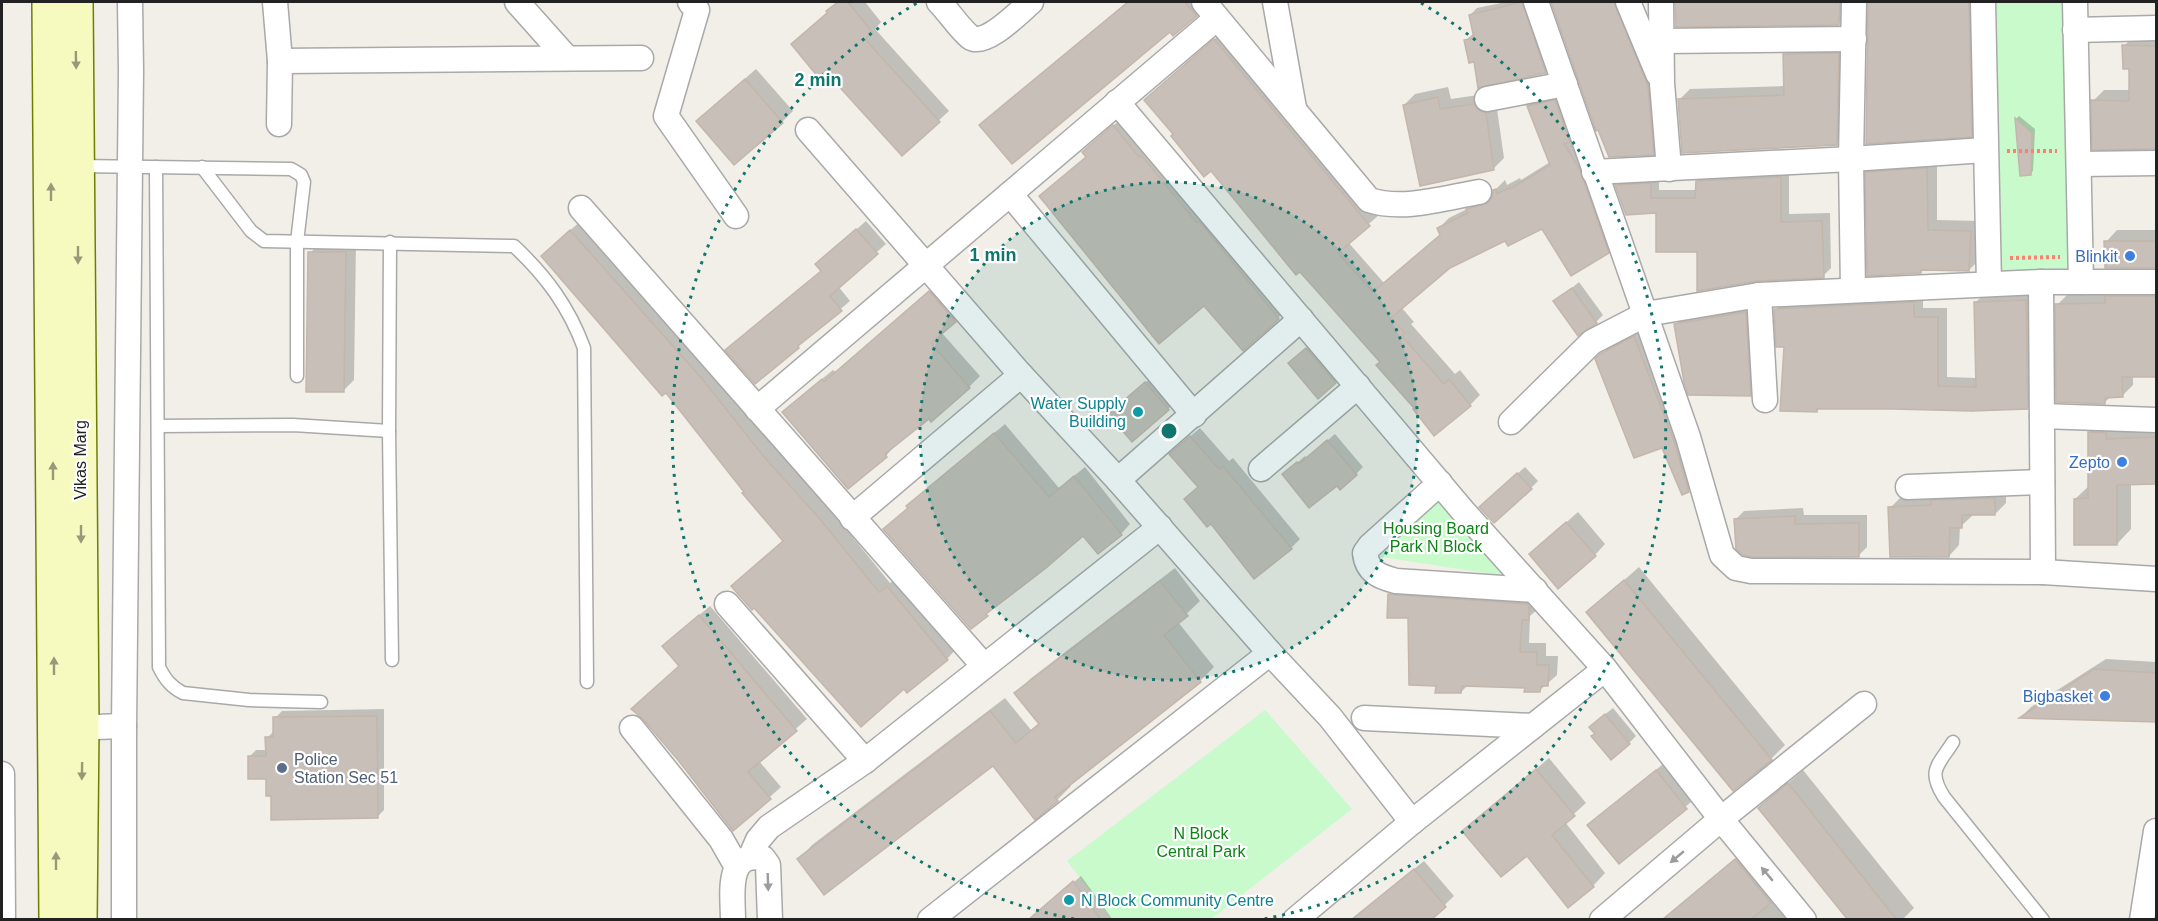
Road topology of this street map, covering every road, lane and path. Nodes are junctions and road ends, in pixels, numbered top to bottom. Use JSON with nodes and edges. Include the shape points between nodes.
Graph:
{"nodes":[{"id":1,"x":49,"y":2,"type":"edge"},
{"id":2,"x":76,"y":2,"type":"edge"},
{"id":3,"x":129,"y":2,"type":"edge"},
{"id":4,"x":275,"y":2,"type":"edge"},
{"id":5,"x":517,"y":2,"type":"edge"},
{"id":6,"x":690,"y":2,"type":"edge"},
{"id":7,"x":939,"y":2,"type":"edge"},
{"id":8,"x":1031,"y":2,"type":"edge"},
{"id":9,"x":1275,"y":2,"type":"edge"},
{"id":10,"x":1536,"y":2,"type":"edge"},
{"id":11,"x":1628,"y":2,"type":"edge"},
{"id":12,"x":1661,"y":2,"type":"edge"},
{"id":13,"x":1854,"y":2,"type":"edge"},
{"id":14,"x":1983,"y":2,"type":"edge"},
{"id":15,"x":2075,"y":2,"type":"edge"},
{"id":16,"x":1210,"y":10,"type":"edge"},
{"id":17,"x":2157,"y":28,"type":"edge"},
{"id":18,"x":2075,"y":30,"type":"junction"},
{"id":19,"x":1854,"y":39,"type":"junction"},
{"id":20,"x":1663,"y":41,"type":"junction"},
{"id":21,"x":566,"y":57,"type":"junction"},
{"id":22,"x":641,"y":58,"type":"dead end"},
{"id":23,"x":280,"y":61,"type":"junction"},
{"id":24,"x":1662,"y":83,"type":"junction"},
{"id":25,"x":1564,"y":84,"type":"junction"},
{"id":26,"x":1487,"y":99,"type":"dead end"},
{"id":27,"x":1118,"y":102,"type":"junction"},
{"id":28,"x":1295,"y":111,"type":"junction"},
{"id":29,"x":279,"y":124,"type":"dead end"},
{"id":30,"x":808,"y":130,"type":"dead end"},
{"id":31,"x":1985,"y":150,"type":"junction"},
{"id":32,"x":2072,"y":158,"type":"junction"},
{"id":33,"x":1851,"y":159,"type":"junction"},
{"id":34,"x":2010,"y":162,"type":"dead end"},
{"id":35,"x":2157,"y":163,"type":"edge"},
{"id":36,"x":78,"y":166,"type":"junction"},
{"id":37,"x":131,"y":167,"type":"junction"},
{"id":38,"x":156,"y":167,"type":"junction"},
{"id":39,"x":202,"y":167,"type":"junction"},
{"id":40,"x":1669,"y":169,"type":"junction"},
{"id":41,"x":1594,"y":172,"type":"junction"},
{"id":42,"x":1479,"y":192,"type":"dead end"},
{"id":43,"x":1010,"y":194,"type":"junction"},
{"id":44,"x":581,"y":208,"type":"dead end"},
{"id":45,"x":736,"y":216,"type":"dead end"},
{"id":46,"x":297,"y":242,"type":"junction"},
{"id":47,"x":390,"y":242,"type":"junction"},
{"id":48,"x":2009,"y":248,"type":"dead end"},
{"id":49,"x":2068,"y":257,"type":"dead end"},
{"id":50,"x":926,"y":266,"type":"junction"},
{"id":51,"x":2041,"y":282,"type":"junction"},
{"id":52,"x":2082,"y":282,"type":"junction"},
{"id":53,"x":2157,"y":282,"type":"edge"},
{"id":54,"x":1989,"y":284,"type":"junction"},
{"id":55,"x":1853,"y":290,"type":"junction"},
{"id":56,"x":1759,"y":295,"type":"junction"},
{"id":57,"x":1646,"y":314,"type":"junction"},
{"id":58,"x":1301,"y":319,"type":"junction"},
{"id":59,"x":1021,"y":375,"type":"junction"},
{"id":60,"x":297,"y":376,"type":"dead end"},
{"id":61,"x":1358,"y":386,"type":"junction"},
{"id":62,"x":1765,"y":400,"type":"dead end"},
{"id":63,"x":757,"y":409,"type":"junction"},
{"id":64,"x":1194,"y":415,"type":"junction"},
{"id":65,"x":2043,"y":416,"type":"junction"},
{"id":66,"x":2157,"y":420,"type":"edge"},
{"id":67,"x":1511,"y":422,"type":"dead end"},
{"id":68,"x":159,"y":426,"type":"junction"},
{"id":69,"x":389,"y":430,"type":"junction"},
{"id":70,"x":1261,"y":469,"type":"dead end"},
{"id":71,"x":1118,"y":480,"type":"junction"},
{"id":72,"x":2042,"y":482,"type":"junction"},
{"id":73,"x":1440,"y":483,"type":"junction"},
{"id":74,"x":1908,"y":487,"type":"dead end"},
{"id":75,"x":852,"y":518,"type":"junction"},
{"id":76,"x":1160,"y":527,"type":"junction"},
{"id":77,"x":2043,"y":572,"type":"junction"},
{"id":78,"x":2157,"y":579,"type":"edge"},
{"id":79,"x":1535,"y":590,"type":"junction"},
{"id":80,"x":727,"y":604,"type":"dead end"},
{"id":81,"x":1270,"y":653,"type":"junction"},
{"id":82,"x":392,"y":660,"type":"dead end"},
{"id":83,"x":984,"y":666,"type":"junction"},
{"id":84,"x":1605,"y":669,"type":"junction"},
{"id":85,"x":587,"y":682,"type":"dead end"},
{"id":86,"x":321,"y":702,"type":"dead end"},
{"id":87,"x":1864,"y":704,"type":"dead end"},
{"id":88,"x":1364,"y":718,"type":"dead end"},
{"id":89,"x":124,"y":726,"type":"junction"},
{"id":90,"x":1533,"y":726,"type":"junction"},
{"id":91,"x":69,"y":728,"type":"junction"},
{"id":92,"x":632,"y":728,"type":"dead end"},
{"id":93,"x":1953,"y":742,"type":"dead end"},
{"id":94,"x":865,"y":760,"type":"junction"},
{"id":95,"x":2,"y":774,"type":"edge"},
{"id":96,"x":1721,"y":819,"type":"junction"},
{"id":97,"x":1412,"y":822,"type":"junction"},
{"id":98,"x":2157,"y":831,"type":"edge"},
{"id":99,"x":744,"y":861,"type":"junction"},
{"id":100,"x":3,"y":920,"type":"edge"},
{"id":101,"x":56,"y":920,"type":"edge"},
{"id":102,"x":80,"y":920,"type":"edge"},
{"id":103,"x":124,"y":920,"type":"edge"},
{"id":104,"x":733,"y":920,"type":"edge"},
{"id":105,"x":770,"y":920,"type":"edge"},
{"id":106,"x":930,"y":920,"type":"edge"},
{"id":107,"x":1295,"y":920,"type":"edge"},
{"id":108,"x":1602,"y":920,"type":"edge"},
{"id":109,"x":1804,"y":920,"type":"edge"},
{"id":110,"x":2043,"y":920,"type":"edge"},
{"id":111,"x":2142,"y":920,"type":"edge"}],
"edges":[{"from":91,"to":1,"type":"main road","name":"Vikas Marg","one_way":true},
{"from":2,"to":36,"type":"main road","name":"Vikas Marg","one_way":true},
{"from":3,"to":37,"type":"street"},
{"from":4,"to":23,"type":"street"},
{"from":5,"to":21,"type":"street"},
{"from":6,"to":45,"type":"street","via":[[697,10],[666,116]]},
{"from":7,"to":8,"type":"street","via":[[971,38],[981,40]]},
{"from":9,"to":28,"type":"street"},
{"from":10,"to":25,"type":"street"},
{"from":11,"to":24,"type":"street"},
{"from":12,"to":20,"type":"street"},
{"from":13,"to":19,"type":"street"},
{"from":14,"to":31,"type":"street"},
{"from":15,"to":18,"type":"street"},
{"from":16,"to":27,"type":"street"},
{"from":16,"to":28,"type":"street"},
{"from":17,"to":18,"type":"street"},
{"from":18,"to":32,"type":"street"},
{"from":19,"to":20,"type":"street"},
{"from":19,"to":33,"type":"street"},
{"from":20,"to":24,"type":"street"},
{"from":21,"to":22,"type":"street"},
{"from":21,"to":23,"type":"street"},
{"from":23,"to":29,"type":"street"},
{"from":24,"to":40,"type":"street"},
{"from":25,"to":26,"type":"street"},
{"from":25,"to":41,"type":"street"},
{"from":27,"to":43,"type":"street"},
{"from":27,"to":58,"type":"street"},
{"from":28,"to":42,"type":"street","via":[[1369,200],[1383,205],[1402,204]]},
{"from":30,"to":50,"type":"street"},
{"from":31,"to":33,"type":"street"},
{"from":31,"to":54,"type":"street"},
{"from":32,"to":34,"type":"path","via":[[2010,151]]},
{"from":32,"to":35,"type":"street"},
{"from":32,"to":52,"type":"street"},
{"from":33,"to":40,"type":"street"},
{"from":33,"to":55,"type":"street"},
{"from":36,"to":37,"type":"lane"},
{"from":36,"to":91,"type":"main road","name":"Vikas Marg","one_way":true},
{"from":37,"to":38,"type":"lane"},
{"from":37,"to":89,"type":"street"},
{"from":38,"to":39,"type":"lane"},
{"from":38,"to":68,"type":"lane"},
{"from":39,"to":46,"type":"lane","via":[[258,238]]},
{"from":39,"to":46,"type":"lane","via":[[291,169],[301,175],[304,182]]},
{"from":40,"to":41,"type":"street"},
{"from":41,"to":57,"type":"street"},
{"from":43,"to":50,"type":"street"},
{"from":43,"to":64,"type":"street"},
{"from":44,"to":63,"type":"street"},
{"from":46,"to":47,"type":"lane"},
{"from":46,"to":60,"type":"lane"},
{"from":47,"to":69,"type":"lane"},
{"from":47,"to":85,"type":"lane","via":[[514,246],[559,295],[575,322],[584,348]]},
{"from":48,"to":49,"type":"path","via":[[2008,258]]},
{"from":50,"to":59,"type":"street"},
{"from":50,"to":63,"type":"street"},
{"from":51,"to":52,"type":"street"},
{"from":51,"to":54,"type":"street"},
{"from":51,"to":65,"type":"street"},
{"from":52,"to":53,"type":"street"},
{"from":54,"to":55,"type":"street"},
{"from":55,"to":56,"type":"street"},
{"from":56,"to":57,"type":"street"},
{"from":56,"to":62,"type":"street"},
{"from":57,"to":67,"type":"street","via":[[1592,342]]},
{"from":57,"to":77,"type":"street","via":[[1688,437],[1722,555],[1736,568]]},
{"from":58,"to":61,"type":"street"},
{"from":58,"to":64,"type":"street"},
{"from":59,"to":71,"type":"street"},
{"from":59,"to":75,"type":"street"},
{"from":61,"to":70,"type":"street"},
{"from":61,"to":73,"type":"street"},
{"from":63,"to":75,"type":"street"},
{"from":64,"to":71,"type":"street"},
{"from":65,"to":66,"type":"street"},
{"from":65,"to":72,"type":"street"},
{"from":68,"to":69,"type":"lane","via":[[293,425]]},
{"from":68,"to":86,"type":"lane","via":[[159,668],[165,679],[183,693]]},
{"from":69,"to":82,"type":"lane"},
{"from":71,"to":76,"type":"street"},
{"from":72,"to":74,"type":"street"},
{"from":72,"to":77,"type":"street"},
{"from":73,"to":79,"type":"street"},
{"from":73,"to":79,"type":"street","via":[[1370,546],[1365,553],[1371,570],[1396,581]]},
{"from":75,"to":83,"type":"street"},
{"from":76,"to":81,"type":"street"},
{"from":76,"to":83,"type":"street"},
{"from":77,"to":78,"type":"street"},
{"from":79,"to":84,"type":"street"},
{"from":80,"to":94,"type":"street"},
{"from":81,"to":97,"type":"street","via":[[1330,717]]},
{"from":81,"to":106,"type":"street"},
{"from":83,"to":94,"type":"street"},
{"from":84,"to":90,"type":"street"},
{"from":84,"to":96,"type":"street"},
{"from":87,"to":96,"type":"street"},
{"from":88,"to":90,"type":"street"},
{"from":89,"to":91,"type":"street"},
{"from":89,"to":103,"type":"street"},
{"from":90,"to":97,"type":"street"},
{"from":101,"to":91,"type":"main road","name":"Vikas Marg","one_way":true},
{"from":91,"to":102,"type":"main road","name":"Vikas Marg","one_way":true},
{"from":92,"to":99,"type":"street","via":[[721,839]]},
{"from":93,"to":110,"type":"lane","via":[[1935,770],[1935,782]]},
{"from":94,"to":99,"type":"street","via":[[769,827]]},
{"from":95,"to":100,"type":"street"},
{"from":96,"to":108,"type":"street","one_way":true},
{"from":109,"to":96,"type":"street","one_way":true},
{"from":97,"to":107,"type":"street"},
{"from":98,"to":111,"type":"street"},
{"from":99,"to":104,"type":"street","via":[[733,880]]},
{"from":99,"to":105,"type":"street","one_way":true,"via":[[763,858],[768,866]]}]}
